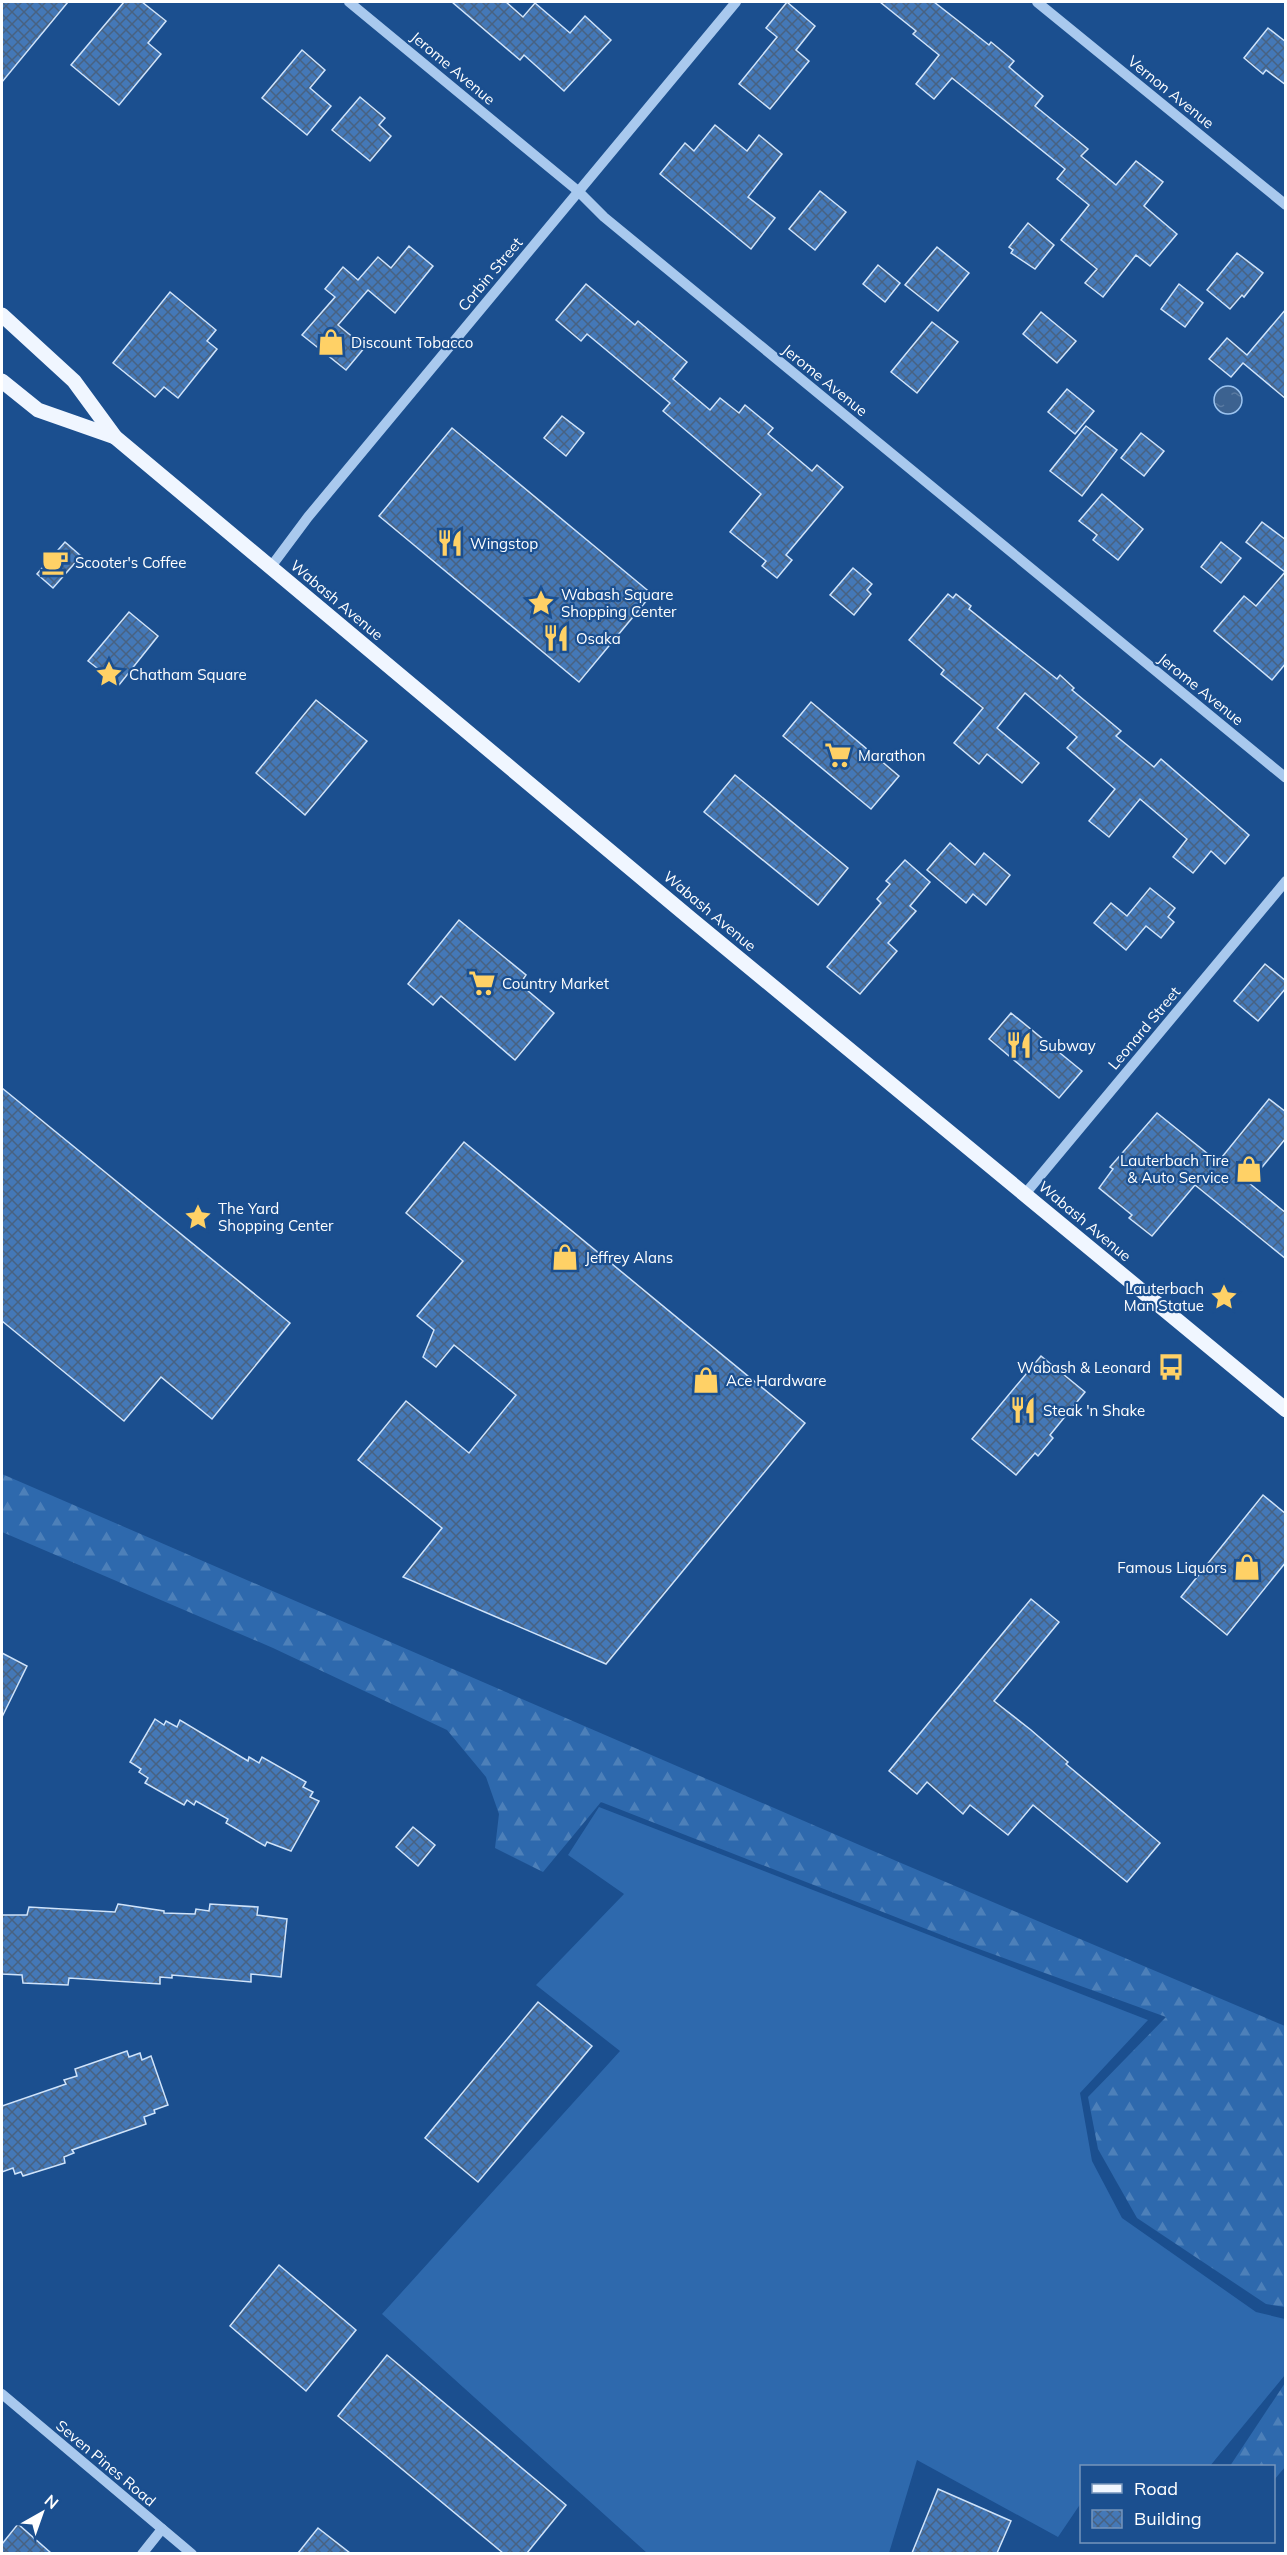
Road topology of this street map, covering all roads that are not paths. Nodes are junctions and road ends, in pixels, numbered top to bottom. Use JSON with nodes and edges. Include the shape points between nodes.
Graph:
{"nodes":[{"id":1,"x":349,"y":2,"type":"edge"},
{"id":2,"x":736,"y":2,"type":"edge"},
{"id":3,"x":1037,"y":2,"type":"edge"},
{"id":4,"x":578,"y":191,"type":"junction"},
{"id":5,"x":1286,"y":205,"type":"edge"},
{"id":6,"x":2,"y":315,"type":"edge"},
{"id":7,"x":2,"y":381,"type":"edge"},
{"id":8,"x":115,"y":437,"type":"junction"},
{"id":9,"x":270,"y":568,"type":"junction"},
{"id":10,"x":1286,"y":778,"type":"edge"},
{"id":11,"x":1286,"y":881,"type":"edge"},
{"id":12,"x":1025,"y":1194,"type":"junction"},
{"id":13,"x":1286,"y":1410,"type":"edge"},
{"id":14,"x":2,"y":2394,"type":"edge"},
{"id":15,"x":162,"y":2529,"type":"junction"},
{"id":16,"x":142,"y":2553,"type":"edge"},
{"id":17,"x":192,"y":2553,"type":"edge"}],
"edges":[{"from":1,"to":4,"type":"street","name":"Jerome Avenue"},
{"from":2,"to":4,"type":"street","name":"Corbin Street"},
{"from":3,"to":5,"type":"street","name":"Vernon Avenue"},
{"from":4,"to":9,"type":"street","name":"Corbin Street"},
{"from":4,"to":10,"type":"street","name":"Jerome Avenue","via":[[614,225]]},
{"from":6,"to":8,"type":"main road","name":"Wabash Avenue","via":[[74,381]]},
{"from":7,"to":8,"type":"main road","name":"Wabash Avenue","via":[[38,410]]},
{"from":8,"to":9,"type":"main road","name":"Wabash Avenue"},
{"from":9,"to":12,"type":"main road","name":"Wabash Avenue"},
{"from":11,"to":12,"type":"street","name":"Leonard Street"},
{"from":12,"to":13,"type":"main road","name":"Wabash Avenue"},
{"from":14,"to":15,"type":"street","name":"Seven Pines Road"},
{"from":15,"to":16,"type":"street"},
{"from":15,"to":17,"type":"street","name":"Seven Pines Road"}]}
